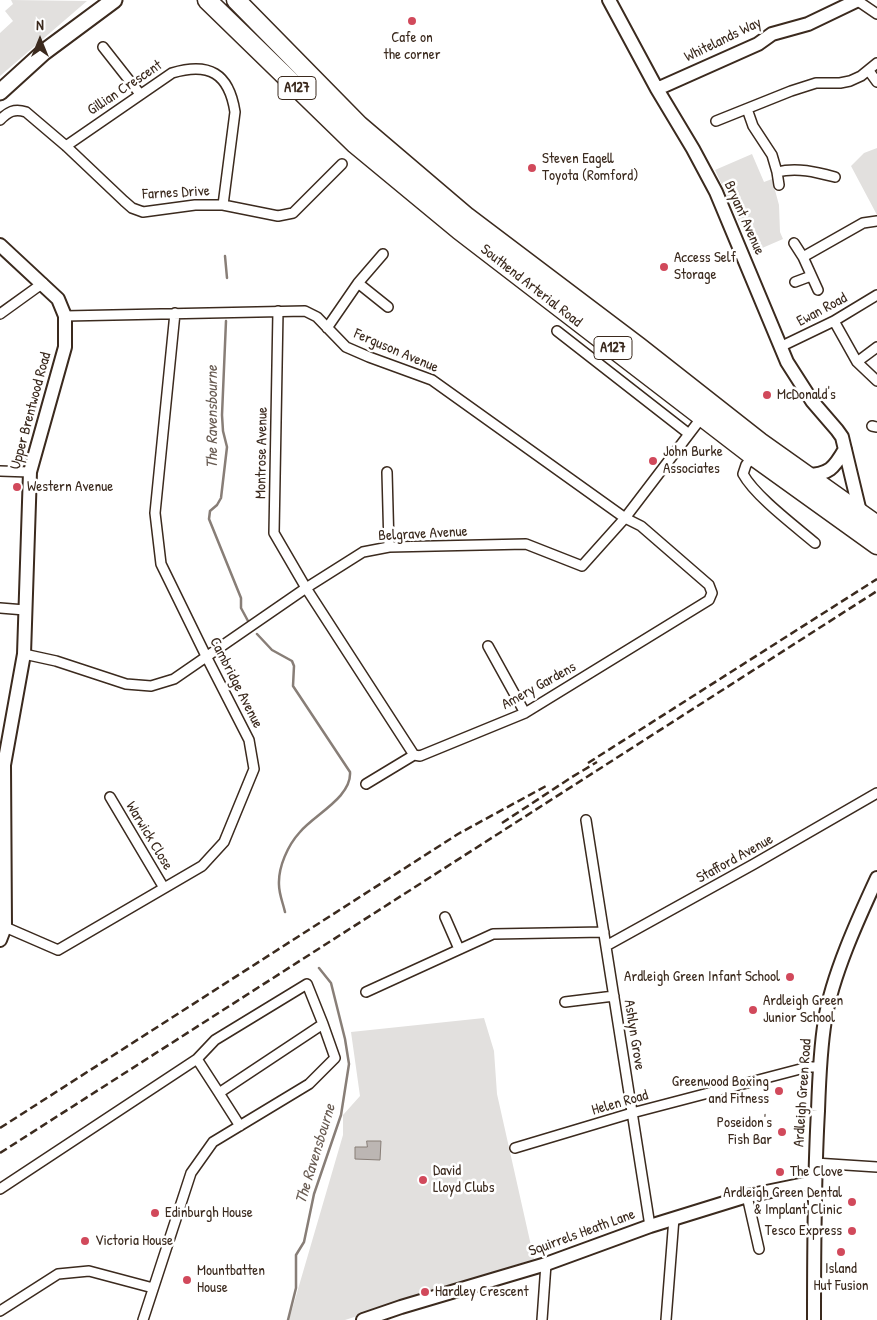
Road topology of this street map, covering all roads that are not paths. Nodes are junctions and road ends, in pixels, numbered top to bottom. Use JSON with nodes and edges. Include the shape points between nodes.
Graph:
{"nodes":[{"id":1,"x":114,"y":0,"type":"edge"},
{"id":2,"x":197,"y":0,"type":"edge"},
{"id":3,"x":207,"y":0,"type":"edge"},
{"id":4,"x":236,"y":0,"type":"edge"},
{"id":5,"x":609,"y":0,"type":"edge"},
{"id":6,"x":858,"y":0,"type":"edge"},
{"id":7,"x":221,"y":6,"type":"edge"},
{"id":8,"x":877,"y":14,"type":"edge"},
{"id":9,"x":102,"y":47,"type":"dead end"},
{"id":10,"x":283,"y":62,"type":"junction"},
{"id":11,"x":877,"y":63,"type":"edge"},
{"id":12,"x":869,"y":71,"type":"junction"},
{"id":13,"x":877,"y":82,"type":"edge"},
{"id":14,"x":656,"y":89,"type":"junction"},
{"id":15,"x":0,"y":92,"type":"edge"},
{"id":16,"x":140,"y":94,"type":"junction"},
{"id":17,"x":747,"y":109,"type":"junction"},
{"id":18,"x":0,"y":120,"type":"edge"},
{"id":19,"x":716,"y":121,"type":"dead end"},
{"id":20,"x":359,"y":125,"type":"junction"},
{"id":21,"x":355,"y":144,"type":"junction"},
{"id":22,"x":66,"y":146,"type":"junction"},
{"id":23,"x":342,"y":164,"type":"dead end"},
{"id":24,"x":777,"y":172,"type":"junction"},
{"id":25,"x":835,"y":177,"type":"dead end"},
{"id":26,"x":779,"y":186,"type":"dead end"},
{"id":27,"x":223,"y":205,"type":"junction"},
{"id":28,"x":877,"y":221,"type":"edge"},
{"id":29,"x":794,"y":243,"type":"dead end"},
{"id":30,"x":0,"y":245,"type":"edge"},
{"id":31,"x":383,"y":254,"type":"dead end"},
{"id":32,"x":802,"y":257,"type":"junction"},
{"id":33,"x":811,"y":276,"type":"junction"},
{"id":34,"x":795,"y":282,"type":"dead end"},
{"id":35,"x":43,"y":283,"type":"junction"},
{"id":36,"x":358,"y":283,"type":"junction"},
{"id":37,"x":818,"y":290,"type":"dead end"},
{"id":38,"x":877,"y":295,"type":"edge"},
{"id":39,"x":388,"y":307,"type":"dead end"},
{"id":40,"x":278,"y":311,"type":"junction"},
{"id":41,"x":175,"y":313,"type":"junction"},
{"id":42,"x":0,"y":314,"type":"edge"},
{"id":43,"x":65,"y":316,"type":"junction"},
{"id":44,"x":834,"y":321,"type":"junction"},
{"id":45,"x":327,"y":328,"type":"junction"},
{"id":46,"x":557,"y":331,"type":"dead end"},
{"id":47,"x":780,"y":347,"type":"junction"},
{"id":48,"x":877,"y":347,"type":"edge"},
{"id":49,"x":857,"y":362,"type":"junction"},
{"id":50,"x":877,"y":381,"type":"edge"},
{"id":51,"x":702,"y":417,"type":"junction"},
{"id":52,"x":689,"y":434,"type":"junction"},
{"id":53,"x":845,"y":449,"type":"junction"},
{"id":54,"x":753,"y":456,"type":"junction"},
{"id":55,"x":0,"y":471,"type":"edge"},
{"id":56,"x":30,"y":472,"type":"junction"},
{"id":57,"x":387,"y":472,"type":"dead end"},
{"id":58,"x":806,"y":474,"type":"junction"},
{"id":59,"x":860,"y":512,"type":"junction"},
{"id":60,"x":625,"y":518,"type":"junction"},
{"id":61,"x":877,"y":525,"type":"edge"},
{"id":62,"x":815,"y":543,"type":"dead end"},
{"id":63,"x":877,"y":545,"type":"edge"},
{"id":64,"x":390,"y":547,"type":"junction"},
{"id":65,"x":306,"y":588,"type":"junction"},
{"id":66,"x":0,"y":608,"type":"edge"},
{"id":67,"x":25,"y":610,"type":"junction"},
{"id":68,"x":488,"y":646,"type":"dead end"},
{"id":69,"x":24,"y":654,"type":"junction"},
{"id":70,"x":206,"y":656,"type":"junction"},
{"id":71,"x":525,"y":713,"type":"junction"},
{"id":72,"x":5,"y":727,"type":"edge"},
{"id":73,"x":414,"y":755,"type":"junction"},
{"id":74,"x":366,"y":784,"type":"dead end"},
{"id":75,"x":877,"y":793,"type":"edge"},
{"id":76,"x":110,"y":797,"type":"dead end"},
{"id":77,"x":586,"y":820,"type":"dead end"},
{"id":78,"x":877,"y":878,"type":"edge"},
{"id":79,"x":164,"y":888,"type":"junction"},
{"id":80,"x":444,"y":917,"type":"dead end"},
{"id":81,"x":4,"y":927,"type":"junction"},
{"id":82,"x":604,"y":932,"type":"junction"},
{"id":83,"x":0,"y":940,"type":"edge"},
{"id":84,"x":606,"y":946,"type":"junction"},
{"id":85,"x":459,"y":949,"type":"junction"},
{"id":86,"x":366,"y":992,"type":"dead end"},
{"id":87,"x":614,"y":996,"type":"junction"},
{"id":88,"x":564,"y":1002,"type":"dead end"},
{"id":89,"x":323,"y":1024,"type":"junction"},
{"id":90,"x":197,"y":1058,"type":"junction"},
{"id":91,"x":820,"y":1067,"type":"junction"},
{"id":92,"x":219,"y":1093,"type":"junction"},
{"id":93,"x":632,"y":1113,"type":"junction"},
{"id":94,"x":240,"y":1126,"type":"junction"},
{"id":95,"x":515,"y":1148,"type":"dead end"},
{"id":96,"x":815,"y":1163,"type":"junction"},
{"id":97,"x":877,"y":1167,"type":"edge"},
{"id":98,"x":815,"y":1182,"type":"junction"},
{"id":99,"x":0,"y":1189,"type":"edge"},
{"id":100,"x":746,"y":1196,"type":"junction"},
{"id":101,"x":674,"y":1218,"type":"junction"},
{"id":102,"x":650,"y":1226,"type":"junction"},
{"id":103,"x":759,"y":1249,"type":"dead end"},
{"id":104,"x":546,"y":1264,"type":"junction"},
{"id":105,"x":153,"y":1288,"type":"junction"},
{"id":106,"x":0,"y":1311,"type":"edge"},
{"id":107,"x":143,"y":1320,"type":"edge"},
{"id":108,"x":363,"y":1320,"type":"edge"},
{"id":109,"x":542,"y":1320,"type":"edge"},
{"id":110,"x":666,"y":1320,"type":"edge"},
{"id":111,"x":814,"y":1320,"type":"edge"}],
"edges":[{"from":1,"to":15,"type":"main road","via":[[44,52]]},
{"from":2,"to":7,"type":"main road"},
{"from":3,"to":7,"type":"highway","name":"Southend Arterial Road","number":"A127"},
{"from":4,"to":20,"type":"highway","name":"Southend Arterial Road","number":"A127"},
{"from":5,"to":14,"type":"street","name":"Bryant Avenue"},
{"from":6,"to":8,"type":"street"},
{"from":6,"to":14,"type":"street","name":"Whitelands Way","via":[[808,24],[772,34],[758,44]]},
{"from":7,"to":10,"type":"highway","number":"A127"},
{"from":7,"to":21,"type":"highway","name":"Southend Arterial Road","number":"A127"},
{"from":9,"to":16,"type":"street"},
{"from":10,"to":20,"type":"highway","number":"A127","via":[[344,117]]},
{"from":10,"to":21,"type":"highway","number":"A127"},
{"from":11,"to":12,"type":"street"},
{"from":12,"to":13,"type":"street"},
{"from":12,"to":17,"type":"street","via":[[850,81],[816,84],[791,91]]},
{"from":14,"to":47,"type":"street","name":"Bryant Avenue","via":[[716,192]]},
{"from":16,"to":22,"type":"street","name":"Gillian Crescent"},
{"from":16,"to":27,"type":"street","name":"Gillian Crescent","via":[[172,72],[187,68],[201,68],[214,73],[227,84],[235,112]]},
{"from":17,"to":19,"type":"street"},
{"from":17,"to":24,"type":"street","via":[[753,126],[772,155]]},
{"from":18,"to":22,"type":"street","name":"Farnes Drive","via":[[9,111],[26,112]]},
{"from":20,"to":58,"type":"highway","name":"Southend Arterial Road","number":"A127","via":[[467,218]]},
{"from":21,"to":51,"type":"highway","name":"Southend Arterial Road","number":"A127","via":[[459,230]]},
{"from":22,"to":27,"type":"street","name":"Farnes Drive","via":[[132,208],[144,212],[187,205]]},
{"from":23,"to":27,"type":"street","name":"Farnes Drive","via":[[293,214],[278,216]]},
{"from":24,"to":25,"type":"street","via":[[789,169]]},
{"from":24,"to":26,"type":"street"},
{"from":28,"to":32,"type":"street","via":[[863,224]]},
{"from":29,"to":32,"type":"street"},
{"from":30,"to":35,"type":"street","name":"Upper Brentwood Road"},
{"from":31,"to":36,"type":"street"},
{"from":32,"to":33,"type":"street"},
{"from":33,"to":34,"type":"street"},
{"from":33,"to":37,"type":"street"},
{"from":35,"to":42,"type":"street"},
{"from":35,"to":43,"type":"street","name":"Upper Brentwood Road","via":[[58,299]]},
{"from":36,"to":39,"type":"street"},
{"from":36,"to":45,"type":"street"},
{"from":38,"to":44,"type":"street","name":"Ewan Road"},
{"from":40,"to":41,"type":"street","name":"Ferguson Avenue"},
{"from":40,"to":45,"type":"street","name":"Ferguson Avenue","via":[[305,311],[317,317]]},
{"from":40,"to":65,"type":"street","name":"Montrose Avenue","via":[[274,533]]},
{"from":41,"to":43,"type":"street","name":"Ferguson Avenue"},
{"from":41,"to":70,"type":"street","name":"Cambridge Avenue","via":[[155,513],[161,564]]},
{"from":43,"to":56,"type":"street","name":"Upper Brentwood Road","via":[[65,347]]},
{"from":44,"to":47,"type":"street","name":"Ewan Road"},
{"from":44,"to":49,"type":"street"},
{"from":45,"to":60,"type":"street","name":"Ferguson Avenue","via":[[346,347],[432,380]]},
{"from":46,"to":52,"type":"street"},
{"from":47,"to":53,"type":"street","name":"Bryant Avenue","via":[[786,362],[808,394],[842,437]]},
{"from":48,"to":49,"type":"street"},
{"from":49,"to":50,"type":"street"},
{"from":51,"to":52,"type":"street","name":"Belgrave Avenue"},
{"from":51,"to":54,"type":"highway","name":"Southend Arterial Road","number":"A127"},
{"from":52,"to":60,"type":"street","name":"Belgrave Avenue"},
{"from":53,"to":58,"type":"street","via":[[826,472]]},
{"from":53,"to":59,"type":"street","name":"Bryant Avenue"},
{"from":54,"to":62,"type":"street","via":[[743,474],[747,480]]},
{"from":54,"to":63,"type":"highway","name":"Southend Arterial Road","number":"A127"},
{"from":55,"to":56,"type":"street"},
{"from":56,"to":67,"type":"street","name":"Upper Brentwood Road"},
{"from":57,"to":64,"type":"street"},
{"from":58,"to":59,"type":"highway","name":"Southend Arterial Road","number":"A127"},
{"from":59,"to":61,"type":"highway","name":"Southend Arterial Road","number":"A127"},
{"from":60,"to":64,"type":"street","name":"Belgrave Avenue","via":[[582,566],[526,544]]},
{"from":60,"to":71,"type":"street","name":"Amery Gardens","via":[[641,526],[709,585],[712,593],[709,600]]},
{"from":64,"to":65,"type":"street","name":"Belgrave Avenue","via":[[363,552]]},
{"from":65,"to":70,"type":"street","name":"Belgrave Avenue"},
{"from":65,"to":73,"type":"street"},
{"from":66,"to":67,"type":"street"},
{"from":67,"to":69,"type":"street","name":"Upper Brentwood Road"},
{"from":68,"to":71,"type":"street"},
{"from":69,"to":70,"type":"street","name":"Belgrave Avenue","via":[[126,684],[151,686],[174,679]]},
{"from":69,"to":72,"type":"street","name":"Upper Brentwood Road"},
{"from":70,"to":79,"type":"street","name":"Cambridge Avenue","via":[[249,740],[254,769],[224,842],[202,866]]},
{"from":71,"to":73,"type":"street","name":"Amery Gardens","via":[[420,756]]},
{"from":72,"to":81,"type":"street","name":"Upper Brentwood Road"},
{"from":73,"to":74,"type":"street","name":"Amery Gardens"},
{"from":75,"to":84,"type":"street","name":"Stafford Avenue"},
{"from":76,"to":79,"type":"street","name":"Warwick Close"},
{"from":77,"to":82,"type":"street","name":"Ashlyn Grove"},
{"from":78,"to":91,"type":"street","name":"Ardleigh Green Road","via":[[830,1000]]},
{"from":79,"to":81,"type":"street","name":"Cambridge Avenue","via":[[58,950]]},
{"from":80,"to":85,"type":"street"},
{"from":81,"to":83,"type":"street","name":"Upper Brentwood Road"},
{"from":82,"to":84,"type":"street","name":"Ashlyn Grove"},
{"from":82,"to":85,"type":"street","via":[[493,934]]},
{"from":84,"to":87,"type":"street","name":"Ashlyn Grove"},
{"from":85,"to":86,"type":"street"},
{"from":87,"to":88,"type":"street"},
{"from":87,"to":93,"type":"street","name":"Ashlyn Grove"},
{"from":89,"to":90,"type":"street","via":[[308,984],[215,1040]]},
{"from":89,"to":92,"type":"street"},
{"from":89,"to":94,"type":"street","via":[[335,1058],[309,1084]]},
{"from":90,"to":92,"type":"street"},
{"from":90,"to":99,"type":"street"},
{"from":91,"to":93,"type":"street","name":"Helen Road","via":[[808,1067]]},
{"from":91,"to":96,"type":"street","name":"Ardleigh Green Road"},
{"from":92,"to":94,"type":"street"},
{"from":93,"to":95,"type":"street","name":"Helen Road"},
{"from":93,"to":102,"type":"street","name":"Ashlyn Grove"},
{"from":94,"to":105,"type":"street","via":[[212,1142],[192,1173]]},
{"from":96,"to":97,"type":"street"},
{"from":96,"to":98,"type":"street","name":"Ardleigh Green Road"},
{"from":98,"to":100,"type":"street","name":"Squirrels Heath Lane"},
{"from":98,"to":111,"type":"street","name":"Ardleigh Green Road"},
{"from":100,"to":101,"type":"street","name":"Squirrels Heath Lane"},
{"from":100,"to":103,"type":"street"},
{"from":101,"to":102,"type":"street","name":"Squirrels Heath Lane"},
{"from":101,"to":110,"type":"street"},
{"from":102,"to":104,"type":"street","name":"Squirrels Heath Lane"},
{"from":104,"to":108,"type":"street","name":"Squirrels Heath Lane"},
{"from":104,"to":109,"type":"street"},
{"from":105,"to":106,"type":"street","via":[[89,1271],[58,1274]]},
{"from":105,"to":107,"type":"street"}]}
